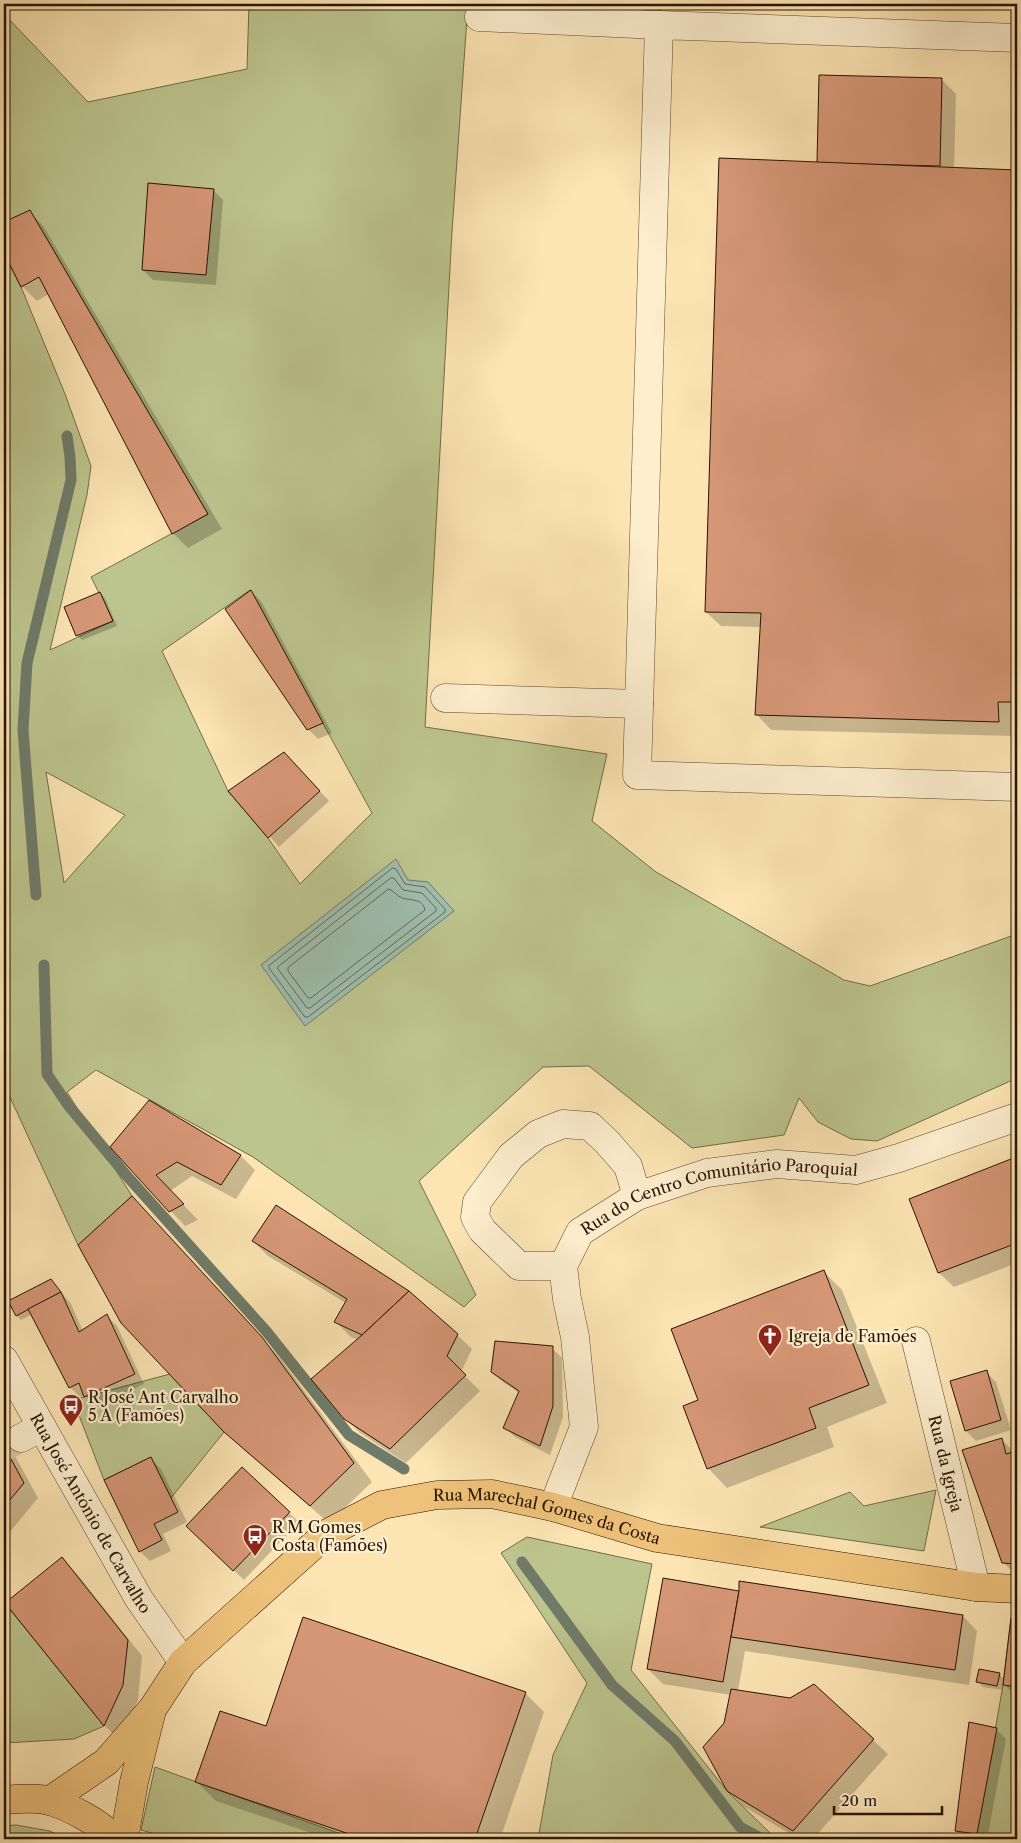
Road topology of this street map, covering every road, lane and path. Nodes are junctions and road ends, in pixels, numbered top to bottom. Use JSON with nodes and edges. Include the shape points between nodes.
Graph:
{"nodes":[{"id":1,"x":479,"y":17,"type":"dead end"},
{"id":2,"x":659,"y":26,"type":"junction"},
{"id":3,"x":1017,"y":38,"type":"edge"},
{"id":4,"x":445,"y":698,"type":"dead end"},
{"id":5,"x":639,"y":704,"type":"junction"},
{"id":6,"x":1017,"y":787,"type":"edge"},
{"id":7,"x":1017,"y":1116,"type":"edge"},
{"id":8,"x":636,"y":1196,"type":"junction"},
{"id":9,"x":564,"y":1266,"type":"junction"},
{"id":10,"x":916,"y":1341,"type":"dead end"},
{"id":11,"x":4,"y":1360,"type":"edge"},
{"id":12,"x":553,"y":1508,"type":"junction"},
{"id":13,"x":976,"y":1586,"type":"junction"},
{"id":14,"x":1017,"y":1589,"type":"edge"},
{"id":15,"x":183,"y":1662,"type":"junction"},
{"id":16,"x":153,"y":1708,"type":"junction"},
{"id":17,"x":4,"y":1800,"type":"edge"},
{"id":18,"x":49,"y":1801,"type":"junction"},
{"id":19,"x":113,"y":1839,"type":"edge"},
{"id":20,"x":124,"y":1839,"type":"edge"}],
"edges":[{"from":1,"to":2,"type":"street"},
{"from":2,"to":3,"type":"street"},
{"from":2,"to":5,"type":"street"},
{"from":4,"to":5,"type":"street"},
{"from":5,"to":6,"type":"street","via":[[638,775]]},
{"from":7,"to":8,"type":"street","name":"Rua do Centro Comunitário Paroquial","via":[[900,1158],[856,1170],[777,1164],[707,1173]]},
{"from":8,"to":9,"type":"street","name":"Rua do Centro Comunitário Paroquial","via":[[580,1232]]},
{"from":8,"to":9,"type":"street","via":[[628,1166],[590,1126],[564,1124],[555,1127],[538,1134],[511,1156],[477,1202],[475,1217],[482,1230],[520,1266]]},
{"from":9,"to":12,"type":"street","via":[[584,1427]]},
{"from":10,"to":13,"type":"street","name":"Rua da Igreja"},
{"from":11,"to":15,"type":"street","name":"Rua José António de Carvalho","via":[[32,1433]]},
{"from":12,"to":13,"type":"main road","name":"Rua Marechal Gomes da Costa","via":[[658,1538]]},
{"from":12,"to":15,"type":"main road","name":"Rua Marechal Gomes da Costa","via":[[492,1494],[437,1495],[382,1505],[326,1534]]},
{"from":13,"to":14,"type":"main road","name":"Rua Marechal Gomes da Costa"},
{"from":15,"to":16,"type":"main road","name":"Rua Marechal Gomes da Costa"},
{"from":16,"to":18,"type":"main road","name":"Rua Marechal Gomes da Costa","via":[[106,1762]]},
{"from":16,"to":20,"type":"main road","name":"Rua Marechal Gomes da Costa","via":[[134,1782]]},
{"from":17,"to":18,"type":"main road"},
{"from":18,"to":19,"type":"main road","via":[[81,1814]]}]}
